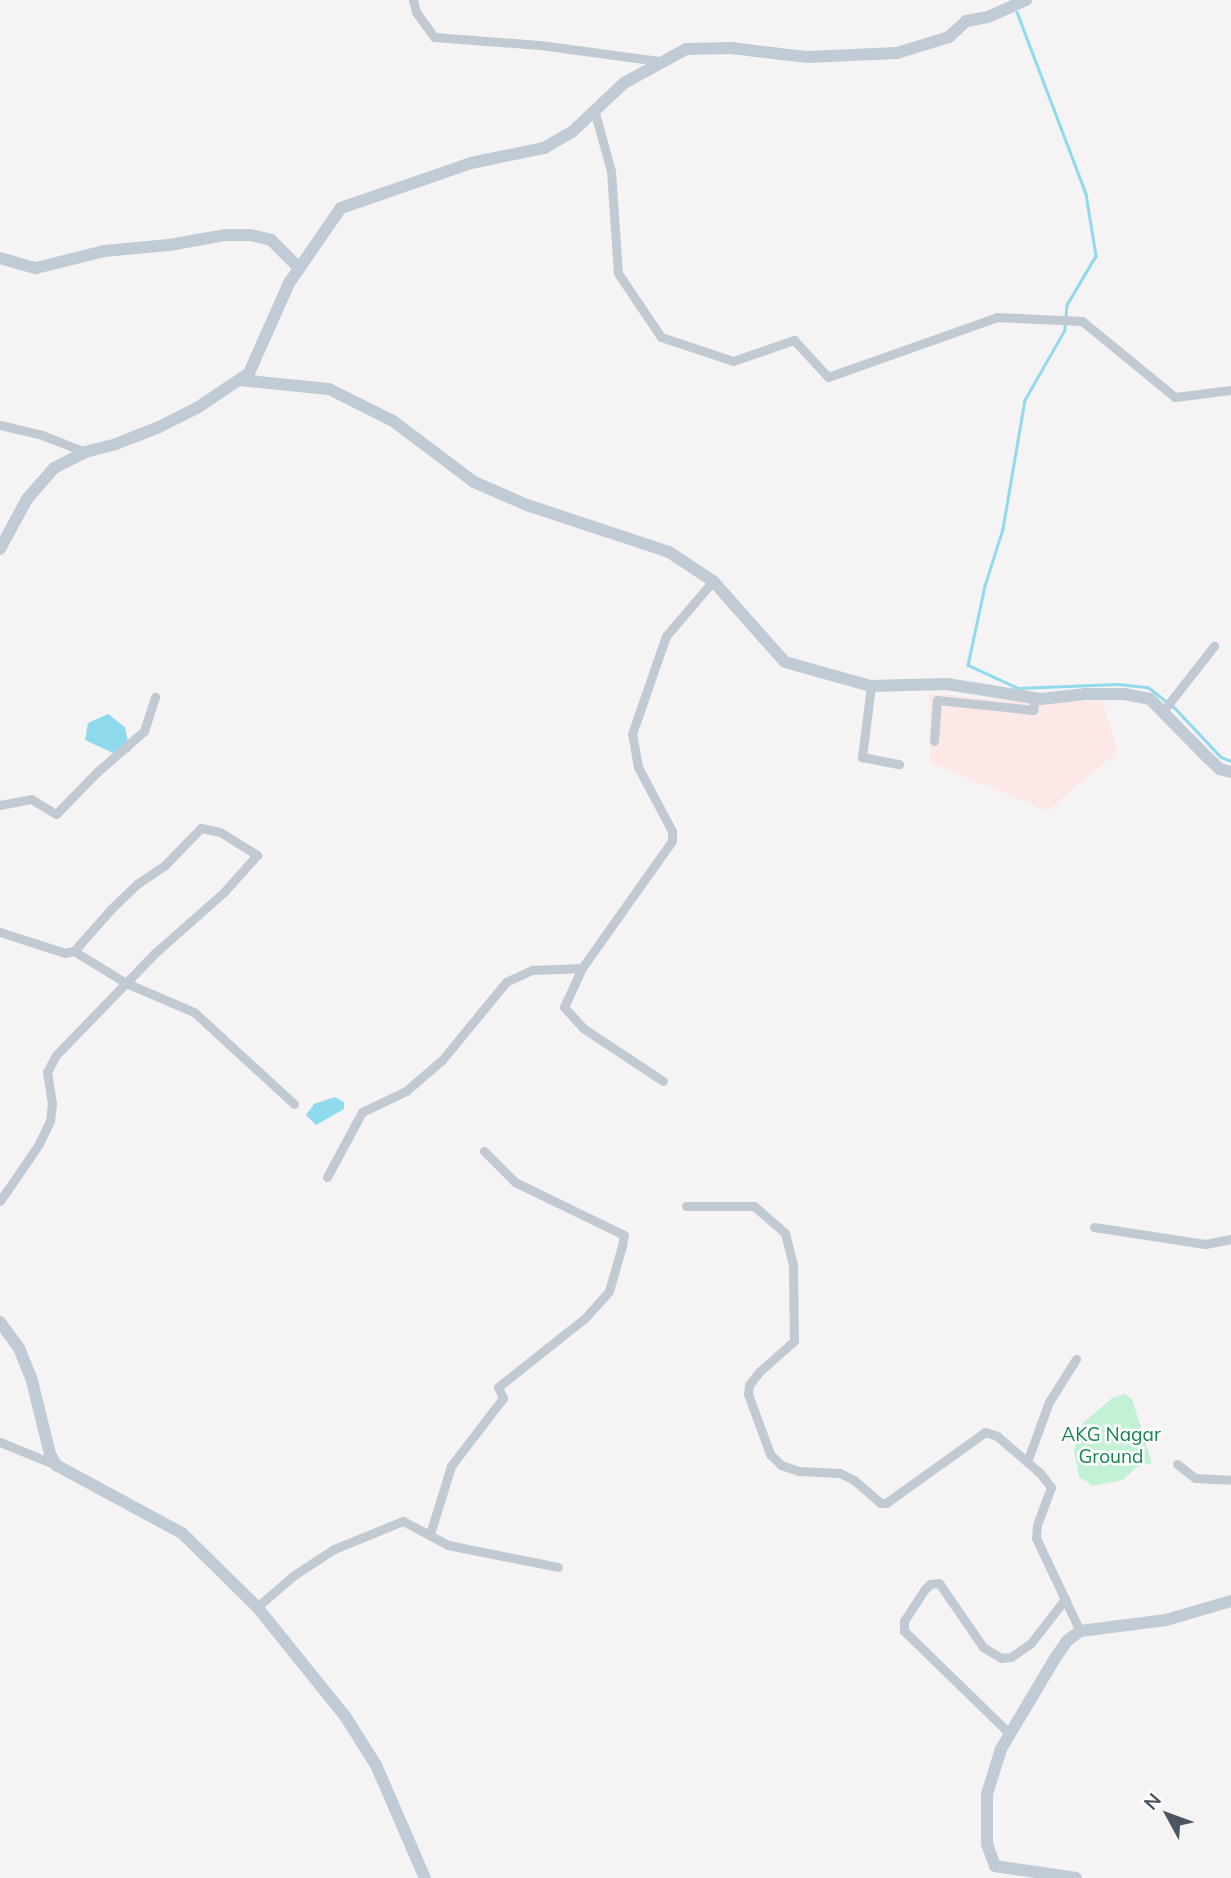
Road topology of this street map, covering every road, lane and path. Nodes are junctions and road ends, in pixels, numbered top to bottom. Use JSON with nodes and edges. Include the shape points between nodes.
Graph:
{"nodes":[{"id":1,"x":413,"y":0,"type":"edge"},
{"id":2,"x":1026,"y":0,"type":"edge"},
{"id":3,"x":659,"y":61,"type":"junction"},
{"id":4,"x":595,"y":113,"type":"junction"},
{"id":5,"x":0,"y":258,"type":"edge"},
{"id":6,"x":299,"y":268,"type":"junction"},
{"id":7,"x":240,"y":380,"type":"junction"},
{"id":8,"x":1231,"y":390,"type":"edge"},
{"id":9,"x":0,"y":425,"type":"edge"},
{"id":10,"x":85,"y":452,"type":"junction"},
{"id":11,"x":0,"y":549,"type":"edge"},
{"id":12,"x":713,"y":581,"type":"junction"},
{"id":13,"x":1214,"y":646,"type":"dead end"},
{"id":14,"x":871,"y":686,"type":"junction"},
{"id":15,"x":155,"y":697,"type":"dead end"},
{"id":16,"x":1035,"y":698,"type":"junction"},
{"id":17,"x":1163,"y":711,"type":"junction"},
{"id":18,"x":934,"y":741,"type":"dead end"},
{"id":19,"x":899,"y":764,"type":"dead end"},
{"id":20,"x":1231,"y":772,"type":"edge"},
{"id":21,"x":0,"y":805,"type":"edge"},
{"id":22,"x":0,"y":932,"type":"edge"},
{"id":23,"x":74,"y":951,"type":"junction"},
{"id":24,"x":582,"y":968,"type":"junction"},
{"id":25,"x":126,"y":983,"type":"junction"},
{"id":26,"x":663,"y":1082,"type":"dead end"},
{"id":27,"x":294,"y":1104,"type":"dead end"},
{"id":28,"x":484,"y":1151,"type":"dead end"},
{"id":29,"x":327,"y":1177,"type":"dead end"},
{"id":30,"x":0,"y":1200,"type":"edge"},
{"id":31,"x":686,"y":1206,"type":"dead end"},
{"id":32,"x":1094,"y":1227,"type":"dead end"},
{"id":33,"x":1231,"y":1239,"type":"edge"},
{"id":34,"x":0,"y":1322,"type":"edge"},
{"id":35,"x":1076,"y":1359,"type":"dead end"},
{"id":36,"x":0,"y":1442,"type":"edge"},
{"id":37,"x":1027,"y":1462,"type":"junction"},
{"id":38,"x":1177,"y":1464,"type":"dead end"},
{"id":39,"x":58,"y":1466,"type":"junction"},
{"id":40,"x":1231,"y":1480,"type":"edge"},
{"id":41,"x":430,"y":1534,"type":"junction"},
{"id":42,"x":558,"y":1567,"type":"dead end"},
{"id":43,"x":1065,"y":1599,"type":"junction"},
{"id":44,"x":1231,"y":1601,"type":"edge"},
{"id":45,"x":257,"y":1607,"type":"junction"},
{"id":46,"x":1080,"y":1631,"type":"junction"},
{"id":47,"x":1010,"y":1734,"type":"junction"},
{"id":48,"x":425,"y":1878,"type":"edge"},
{"id":49,"x":1076,"y":1878,"type":"edge"}],
"edges":[{"from":1,"to":3,"type":"street","via":[[434,37]]},
{"from":2,"to":3,"type":"main road","via":[[966,21],[950,37],[897,53],[807,57],[730,48],[686,49]]},
{"from":3,"to":4,"type":"main road","via":[[624,83]]},
{"from":4,"to":6,"type":"main road","via":[[544,148],[471,163],[341,208]]},
{"from":4,"to":8,"type":"street","via":[[611,171],[618,274],[661,337],[733,361],[794,340],[828,377],[997,317],[1082,321],[1175,397]]},
{"from":5,"to":6,"type":"main road","via":[[36,268],[104,251],[250,235],[271,240]]},
{"from":6,"to":7,"type":"main road","via":[[249,373]]},
{"from":7,"to":10,"type":"main road","via":[[159,427]]},
{"from":7,"to":12,"type":"main road","via":[[329,389],[393,421],[474,482],[527,505],[669,552]]},
{"from":9,"to":10,"type":"street"},
{"from":10,"to":11,"type":"main road","via":[[54,468],[27,499]]},
{"from":12,"to":14,"type":"main road","via":[[785,662]]},
{"from":12,"to":24,"type":"street","via":[[666,636],[632,734],[638,767],[673,841]]},
{"from":13,"to":17,"type":"street"},
{"from":14,"to":16,"type":"main road","via":[[947,684]]},
{"from":14,"to":19,"type":"street","via":[[862,757]]},
{"from":15,"to":21,"type":"street","via":[[144,731],[56,814],[31,799]]},
{"from":16,"to":17,"type":"main road","via":[[1124,694],[1150,699]]},
{"from":16,"to":18,"type":"street","via":[[1033,710],[937,700]]},
{"from":17,"to":20,"type":"main road","via":[[1220,769]]},
{"from":22,"to":23,"type":"street","via":[[65,953]]},
{"from":23,"to":25,"type":"street"},
{"from":23,"to":25,"type":"street","via":[[111,909],[201,828],[220,832],[257,856]]},
{"from":24,"to":26,"type":"street","via":[[564,1007],[583,1028]]},
{"from":24,"to":29,"type":"street","via":[[532,971],[506,982],[442,1060],[406,1091],[362,1112]]},
{"from":25,"to":27,"type":"street","via":[[194,1012]]},
{"from":25,"to":30,"type":"street","via":[[55,1055],[47,1072],[50,1121]]},
{"from":28,"to":41,"type":"street","via":[[515,1182],[624,1235],[610,1291],[585,1318],[498,1387],[503,1398],[451,1466]]},
{"from":31,"to":37,"type":"street","via":[[754,1206],[785,1233],[793,1264],[794,1341],[759,1372],[748,1394],[770,1454],[781,1465],[798,1471],[840,1473],[886,1503],[985,1432],[997,1436]]},
{"from":32,"to":33,"type":"street","via":[[1205,1244]]},
{"from":34,"to":39,"type":"main road","via":[[19,1348],[31,1377],[50,1454]]},
{"from":35,"to":37,"type":"street","via":[[1049,1402]]},
{"from":36,"to":39,"type":"street"},
{"from":37,"to":43,"type":"street","via":[[1051,1487],[1036,1538]]},
{"from":38,"to":40,"type":"street","via":[[1195,1478]]},
{"from":39,"to":45,"type":"main road","via":[[182,1533]]},
{"from":41,"to":42,"type":"street","via":[[448,1545]]},
{"from":41,"to":45,"type":"street","via":[[403,1521],[389,1524],[334,1549]]},
{"from":43,"to":46,"type":"street"},
{"from":43,"to":47,"type":"street","via":[[1031,1643],[1011,1657],[1001,1658],[983,1647],[939,1583],[930,1584],[904,1621],[904,1631]]},
{"from":44,"to":46,"type":"main road","via":[[1166,1620]]},
{"from":45,"to":48,"type":"main road","via":[[345,1716],[376,1765]]},
{"from":46,"to":47,"type":"main road","via":[[1054,1660]]},
{"from":47,"to":49,"type":"main road","via":[[990,1775],[987,1794],[987,1844],[995,1866]]}]}
